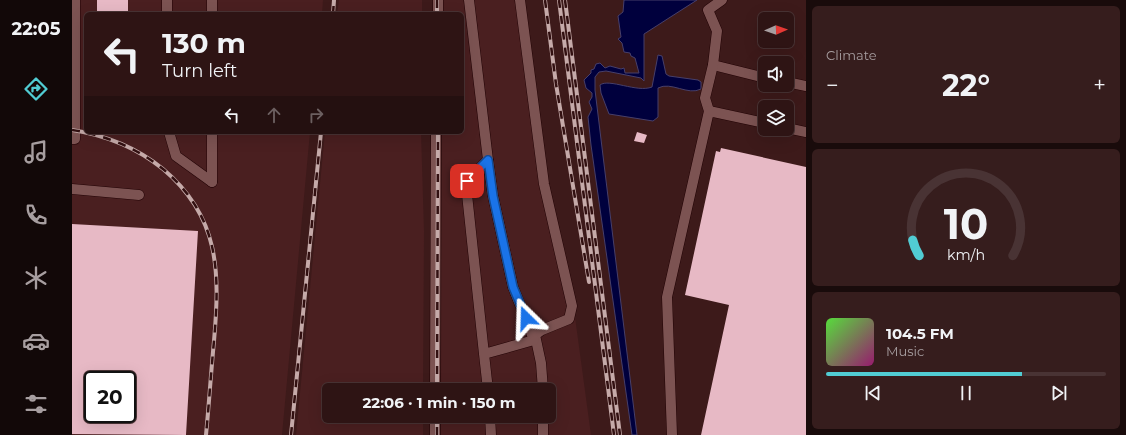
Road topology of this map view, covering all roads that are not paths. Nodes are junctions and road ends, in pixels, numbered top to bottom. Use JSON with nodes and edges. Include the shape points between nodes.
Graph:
{"nodes":[{"id":1,"x":75,"y":0,"type":"edge"},
{"id":2,"x":167,"y":0,"type":"edge"},
{"id":3,"x":212,"y":0,"type":"edge"},
{"id":4,"x":438,"y":0,"type":"edge"},
{"id":5,"x":469,"y":0,"type":"edge"},
{"id":6,"x":520,"y":0,"type":"edge"},
{"id":7,"x":722,"y":0,"type":"edge"},
{"id":8,"x":167,"y":12,"type":"edge"},
{"id":9,"x":212,"y":12,"type":"edge"},
{"id":10,"x":438,"y":12,"type":"edge"},
{"id":11,"x":713,"y":65,"type":"junction"},
{"id":12,"x":74,"y":72,"type":"edge"},
{"id":13,"x":758,"y":76,"type":"edge"},
{"id":14,"x":794,"y":83,"type":"edge"},
{"id":15,"x":806,"y":86,"type":"edge"},
{"id":16,"x":709,"y":110,"type":"junction"},
{"id":17,"x":758,"y":121,"type":"edge"},
{"id":18,"x":794,"y":129,"type":"edge"},
{"id":19,"x":806,"y":132,"type":"edge"},
{"id":20,"x":170,"y":134,"type":"edge"},
{"id":21,"x":212,"y":134,"type":"edge"},
{"id":22,"x":436,"y":134,"type":"edge"},
{"id":23,"x":74,"y":139,"type":"edge"},
{"id":24,"x":488,"y":160,"type":"junction"},
{"id":25,"x":72,"y":189,"type":"edge"},
{"id":26,"x":139,"y":195,"type":"dead end"},
{"id":27,"x":534,"y":340,"type":"junction"},
{"id":28,"x":484,"y":354,"type":"junction"},
{"id":29,"x":435,"y":383,"type":"edge"},
{"id":30,"x":487,"y":383,"type":"edge"},
{"id":31,"x":542,"y":383,"type":"edge"},
{"id":32,"x":435,"y":423,"type":"edge"},
{"id":33,"x":490,"y":423,"type":"edge"},
{"id":34,"x":543,"y":423,"type":"edge"},
{"id":35,"x":435,"y":435,"type":"edge"},
{"id":36,"x":491,"y":435,"type":"edge"},
{"id":37,"x":543,"y":435,"type":"edge"},
{"id":38,"x":672,"y":435,"type":"edge"}],
"edges":[{"from":1,"to":12,"type":"street"},
{"from":2,"to":8,"type":"street"},
{"from":3,"to":9,"type":"street"},
{"from":4,"to":10,"type":"street"},
{"from":5,"to":24,"type":"street"},
{"from":6,"to":27,"type":"street","via":[[544,184],[572,306],[569,319],[540,330]]},
{"from":7,"to":11,"type":"street","via":[[708,10],[717,32]]},
{"from":11,"to":13,"type":"street"},
{"from":11,"to":16,"type":"street","via":[[705,98]]},
{"from":12,"to":23,"type":"street"},
{"from":14,"to":15,"type":"street"},
{"from":16,"to":17,"type":"street"},
{"from":16,"to":38,"type":"street","via":[[667,296]]},
{"from":18,"to":19,"type":"street"},
{"from":20,"to":21,"type":"street","via":[[176,156],[212,182]]},
{"from":22,"to":29,"type":"street"},
{"from":24,"to":27,"type":"street","via":[[493,196],[513,287]]},
{"from":24,"to":28,"type":"street","via":[[466,185]]},
{"from":25,"to":26,"type":"street"},
{"from":27,"to":28,"type":"street"},
{"from":27,"to":31,"type":"street","via":[[541,363]]},
{"from":28,"to":30,"type":"street"},
{"from":32,"to":35,"type":"street"},
{"from":33,"to":36,"type":"street"},
{"from":34,"to":37,"type":"street"}]}
